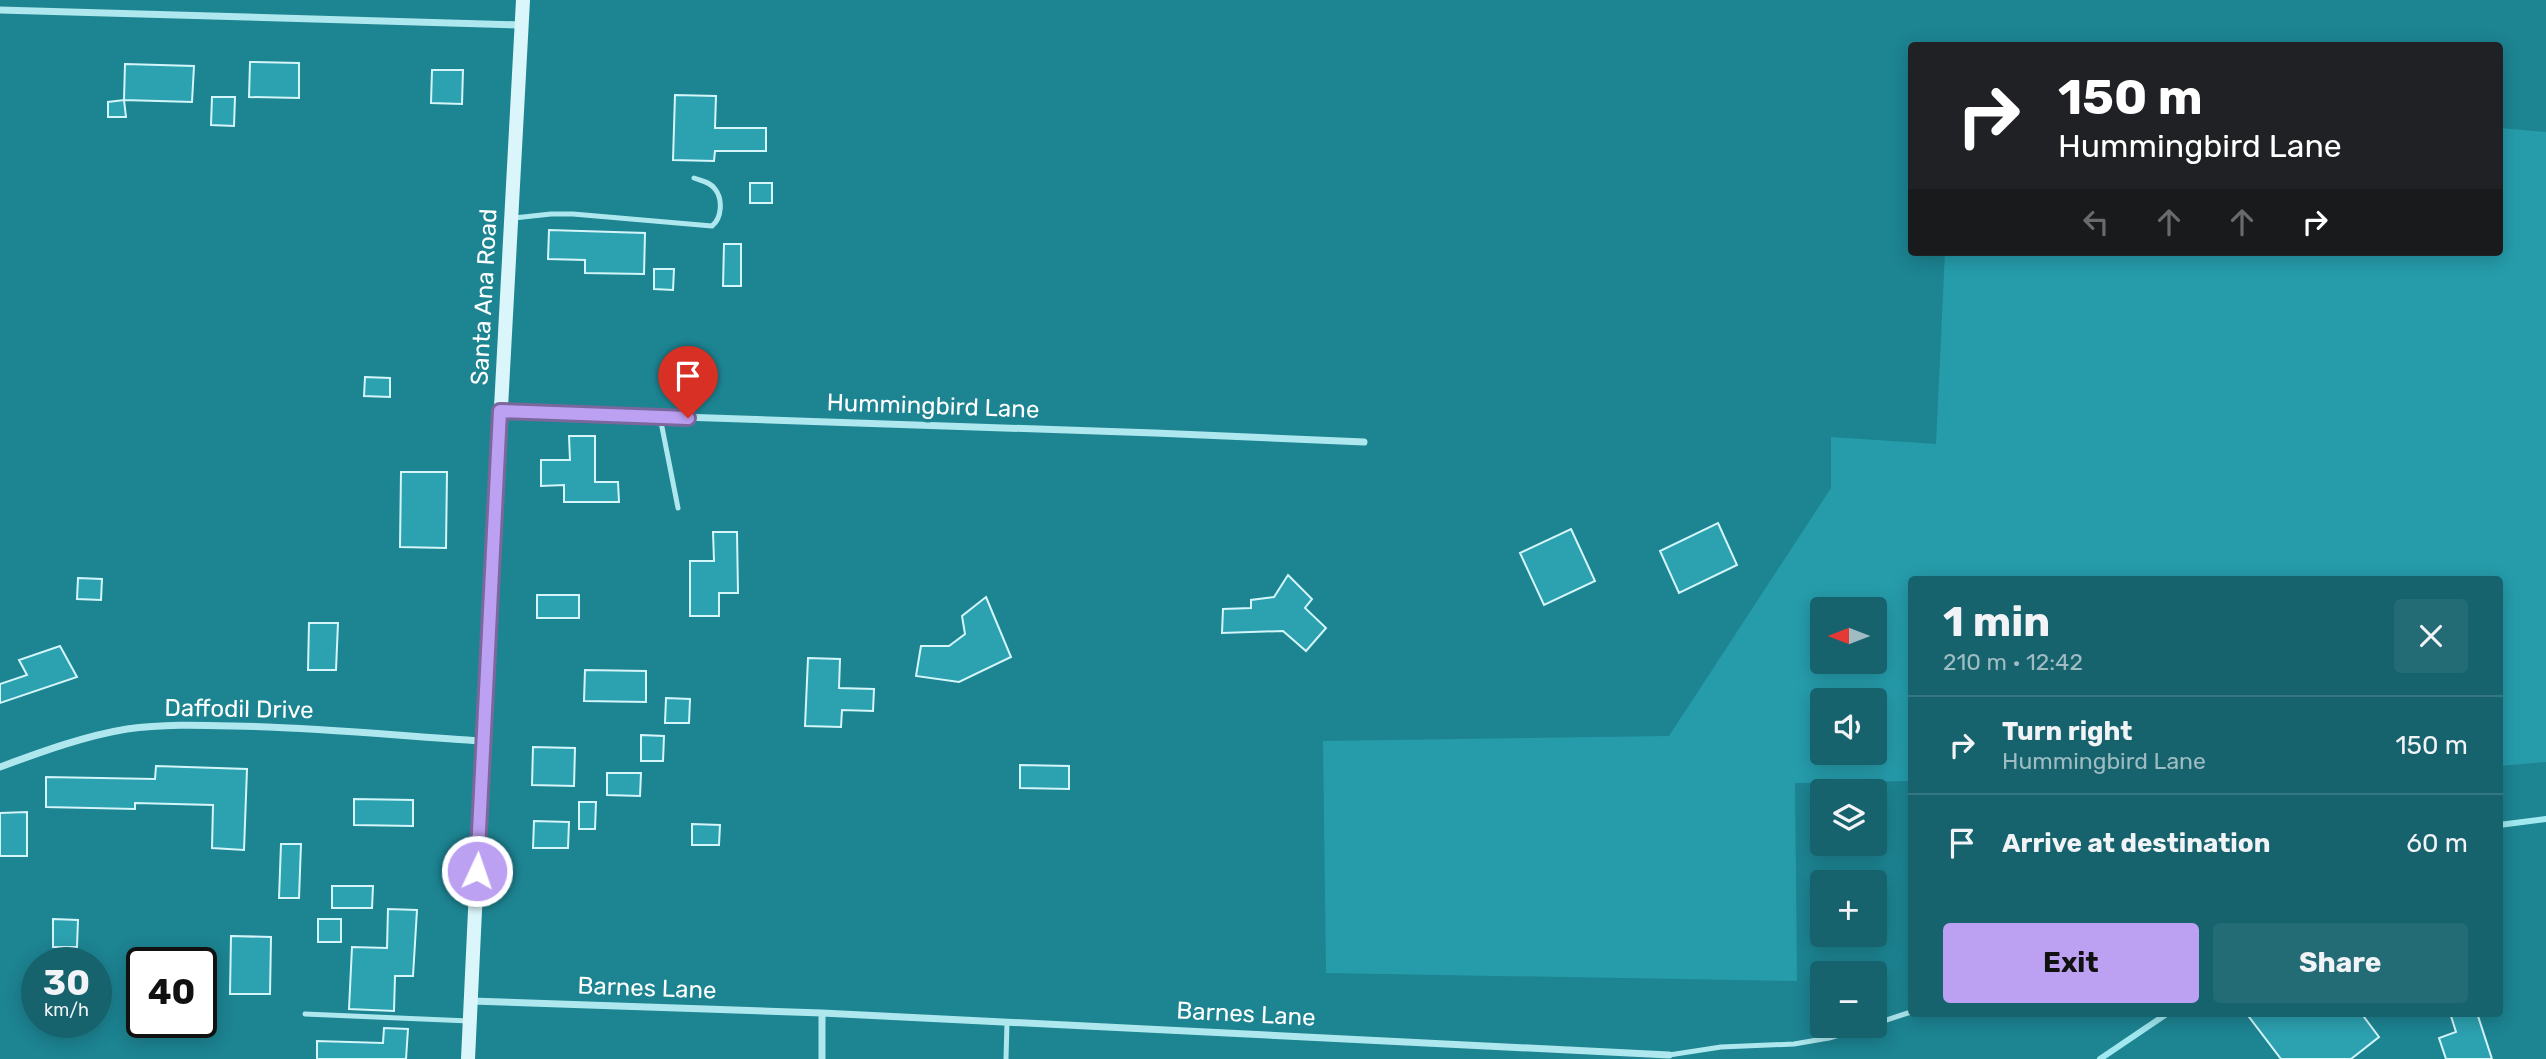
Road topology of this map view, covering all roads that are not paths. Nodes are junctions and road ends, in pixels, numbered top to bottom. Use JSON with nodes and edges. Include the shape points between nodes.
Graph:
{"nodes":[{"id":1,"x":523,"y":0,"type":"edge"},
{"id":2,"x":0,"y":10,"type":"edge"},
{"id":3,"x":522,"y":25,"type":"junction"},
{"id":4,"x":694,"y":178,"type":"dead end"},
{"id":5,"x":511,"y":218,"type":"junction"},
{"id":6,"x":500,"y":411,"type":"junction"},
{"id":7,"x":660,"y":416,"type":"junction"},
{"id":8,"x":1364,"y":442,"type":"dead end"},
{"id":9,"x":678,"y":508,"type":"dead end"},
{"id":10,"x":482,"y":741,"type":"junction"},
{"id":11,"x":0,"y":767,"type":"edge"},
{"id":12,"x":470,"y":1001,"type":"junction"},
{"id":13,"x":822,"y":1013,"type":"junction"},
{"id":14,"x":1908,"y":1013,"type":"edge"},
{"id":15,"x":304,"y":1014,"type":"dead end"},
{"id":16,"x":1887,"y":1020,"type":"edge"},
{"id":17,"x":469,"y":1021,"type":"junction"},
{"id":18,"x":1007,"y":1022,"type":"junction"},
{"id":19,"x":1829,"y":1038,"type":"edge"},
{"id":20,"x":1669,"y":1055,"type":"joint"},
{"id":21,"x":468,"y":1059,"type":"edge"},
{"id":22,"x":822,"y":1059,"type":"edge"},
{"id":23,"x":1006,"y":1059,"type":"edge"}],
"edges":[{"from":1,"to":3,"type":"street","name":"Santa Ana Road"},
{"from":2,"to":3,"type":"street"},
{"from":3,"to":5,"type":"street","name":"Santa Ana Road"},
{"from":4,"to":5,"type":"lane","via":[[717,190],[720,214],[712,226],[573,214]]},
{"from":5,"to":6,"type":"street","name":"Santa Ana Road"},
{"from":6,"to":7,"type":"street","name":"Hummingbird Lane"},
{"from":6,"to":10,"type":"street","name":"Santa Ana Road"},
{"from":7,"to":8,"type":"street","name":"Hummingbird Lane"},
{"from":7,"to":9,"type":"lane"},
{"from":10,"to":11,"type":"street","name":"Daffodil Drive","via":[[264,726],[143,727],[79,741]]},
{"from":10,"to":12,"type":"street","name":"Santa Ana Road"},
{"from":12,"to":13,"type":"street","name":"Barnes Lane"},
{"from":12,"to":17,"type":"street","name":"Santa Ana Road"},
{"from":13,"to":18,"type":"street","name":"Barnes Lane"},
{"from":13,"to":22,"type":"street"},
{"from":14,"to":16,"type":"lane"},
{"from":15,"to":17,"type":"lane"},
{"from":17,"to":21,"type":"street","name":"Santa Ana Road"},
{"from":18,"to":20,"type":"street","name":"Barnes Lane"},
{"from":18,"to":23,"type":"lane"},
{"from":19,"to":20,"type":"lane"}]}
